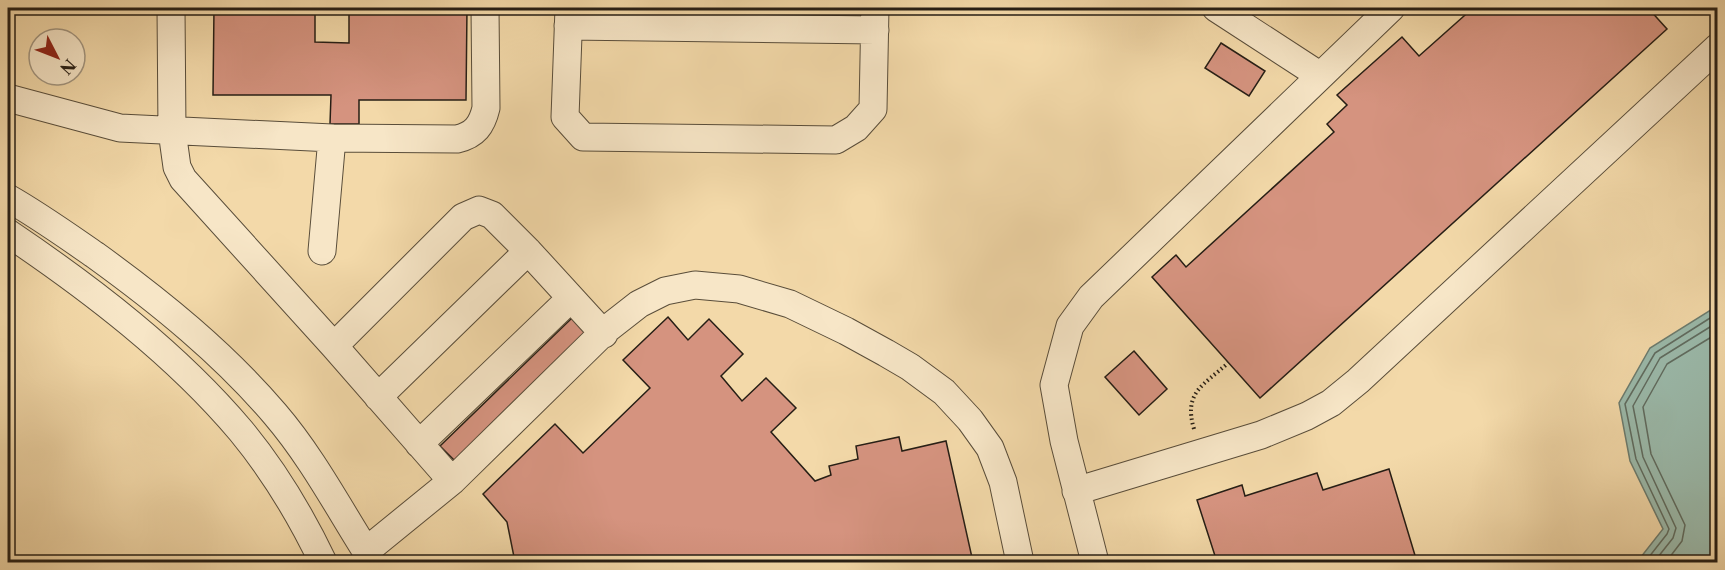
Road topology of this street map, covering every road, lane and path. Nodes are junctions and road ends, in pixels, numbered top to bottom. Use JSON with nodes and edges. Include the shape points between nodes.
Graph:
{"nodes":[{"id":1,"x":171,"y":8,"type":"edge"},
{"id":2,"x":485,"y":8,"type":"edge"},
{"id":3,"x":1216,"y":8,"type":"edge"},
{"id":4,"x":1391,"y":8,"type":"edge"},
{"id":5,"x":569,"y":17,"type":"edge"},
{"id":6,"x":875,"y":19,"type":"edge"},
{"id":7,"x":1718,"y":47,"type":"edge"},
{"id":8,"x":1319,"y":75,"type":"junction"},
{"id":9,"x":8,"y":98,"type":"edge"},
{"id":10,"x":172,"y":131,"type":"junction"},
{"id":11,"x":333,"y":138,"type":"junction"},
{"id":12,"x":8,"y":198,"type":"edge"},
{"id":13,"x":8,"y":233,"type":"edge"},
{"id":14,"x":322,"y":251,"type":"dead end"},
{"id":15,"x":528,"y":251,"type":"junction"},
{"id":16,"x":572,"y":298,"type":"junction"},
{"id":17,"x":604,"y":334,"type":"junction"},
{"id":18,"x":334,"y":346,"type":"junction"},
{"id":19,"x":1228,"y":363,"type":"dead end"},
{"id":20,"x":378,"y":397,"type":"junction"},
{"id":21,"x":419,"y":444,"type":"junction"},
{"id":22,"x":1201,"y":453,"type":"junction"},
{"id":23,"x":452,"y":481,"type":"junction"},
{"id":24,"x":1076,"y":491,"type":"junction"},
{"id":25,"x":369,"y":556,"type":"edge"},
{"id":26,"x":323,"y":562,"type":"edge"},
{"id":27,"x":1020,"y":562,"type":"edge"},
{"id":28,"x":1095,"y":562,"type":"edge"}],
"edges":[{"from":1,"to":10,"type":"street"},
{"from":2,"to":11,"type":"street","via":[[486,108],[483,122],[476,130],[457,139]]},
{"from":3,"to":8,"type":"street"},
{"from":4,"to":8,"type":"street"},
{"from":5,"to":6,"type":"street"},
{"from":5,"to":6,"type":"street","via":[[565,117],[583,137],[836,140],[856,128],[873,109]]},
{"from":7,"to":22,"type":"street","via":[[1331,403],[1261,435]]},
{"from":8,"to":24,"type":"street","via":[[1091,297],[1070,326],[1054,385]]},
{"from":9,"to":10,"type":"street","via":[[120,128]]},
{"from":10,"to":11,"type":"street"},
{"from":10,"to":18,"type":"street","via":[[177,167],[183,179]]},
{"from":11,"to":14,"type":"street"},
{"from":12,"to":25,"type":"street","via":[[129,280],[234,370],[300,447]]},
{"from":13,"to":26,"type":"street","via":[[65,271],[187,374],[241,431],[277,480]]},
{"from":15,"to":16,"type":"street"},
{"from":15,"to":18,"type":"street","via":[[492,215],[479,210],[463,217]]},
{"from":15,"to":20,"type":"street"},
{"from":16,"to":17,"type":"street"},
{"from":16,"to":21,"type":"street"},
{"from":17,"to":23,"type":"street"},
{"from":17,"to":27,"type":"street","via":[[639,304],[664,291],[695,285],[739,289],[790,304],[846,331],[910,367],[944,392],[970,420],[990,448],[1003,482]]},
{"from":18,"to":20,"type":"street"},
{"from":19,"to":22,"type":"path","via":[[1190,402],[1190,417]]},
{"from":20,"to":21,"type":"street"},
{"from":21,"to":23,"type":"street"},
{"from":22,"to":24,"type":"street"},
{"from":23,"to":25,"type":"street"},
{"from":24,"to":28,"type":"street"}]}
